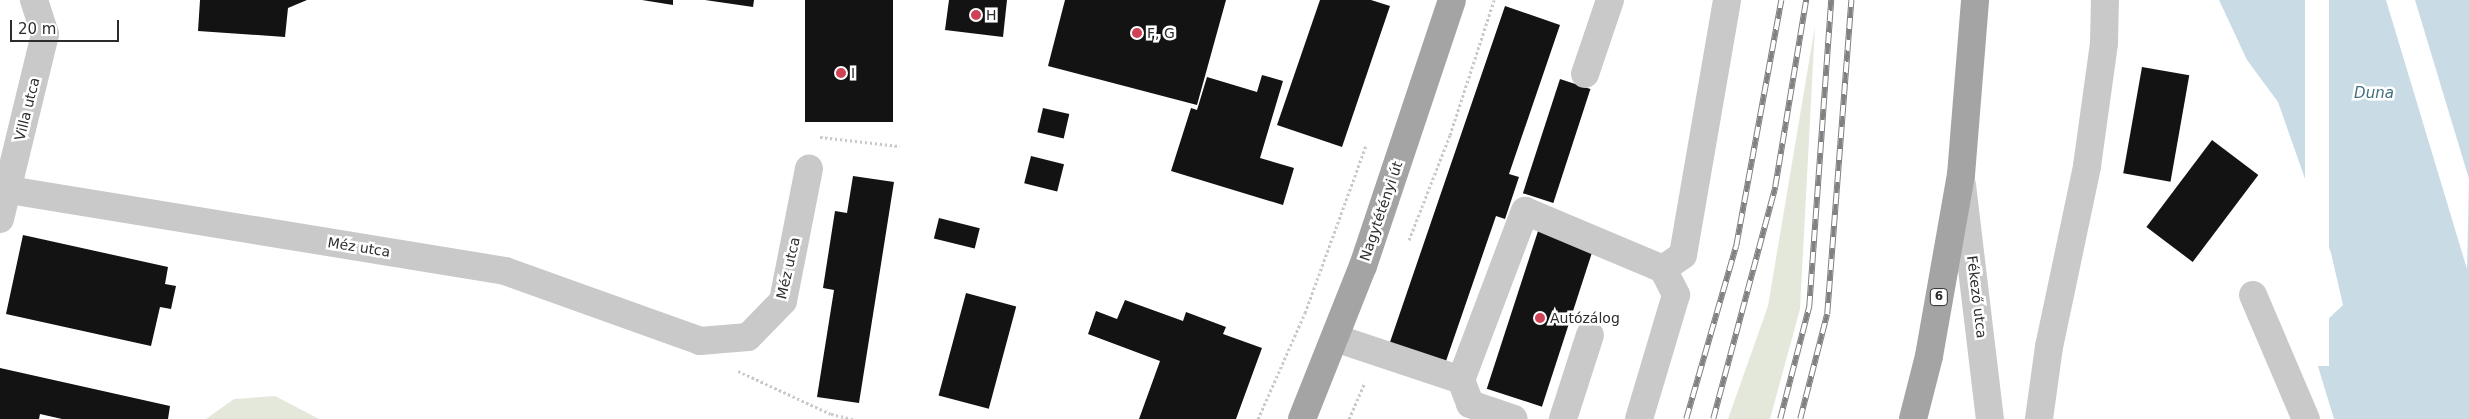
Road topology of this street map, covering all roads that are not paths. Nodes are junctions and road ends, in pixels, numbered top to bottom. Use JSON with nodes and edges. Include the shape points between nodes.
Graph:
{"nodes":[{"id":1,"x":34,"y":0,"type":"edge"},
{"id":2,"x":1452,"y":0,"type":"edge"},
{"id":3,"x":1610,"y":0,"type":"edge"},
{"id":4,"x":1727,"y":0,"type":"edge"},
{"id":5,"x":1975,"y":0,"type":"edge"},
{"id":6,"x":2105,"y":0,"type":"edge"},
{"id":7,"x":1585,"y":74,"type":"dead end"},
{"id":8,"x":8,"y":152,"type":"edge"},
{"id":9,"x":809,"y":169,"type":"dead end"},
{"id":10,"x":1961,"y":174,"type":"junction"},
{"id":11,"x":9,"y":190,"type":"junction"},
{"id":12,"x":0,"y":219,"type":"edge"},
{"id":13,"x":1664,"y":269,"type":"junction"},
{"id":14,"x":2253,"y":295,"type":"dead end"},
{"id":15,"x":1590,"y":335,"type":"dead end"},
{"id":16,"x":1335,"y":338,"type":"junction"},
{"id":17,"x":1461,"y":380,"type":"junction"},
{"id":18,"x":1302,"y":419,"type":"edge"},
{"id":19,"x":1514,"y":419,"type":"edge"},
{"id":20,"x":1563,"y":419,"type":"edge"},
{"id":21,"x":1639,"y":419,"type":"edge"},
{"id":22,"x":1913,"y":419,"type":"edge"},
{"id":23,"x":1990,"y":419,"type":"edge"},
{"id":24,"x":2039,"y":419,"type":"edge"},
{"id":25,"x":2306,"y":419,"type":"edge"}],
"edges":[{"from":1,"to":8,"type":"street","name":"Villa utca","via":[[45,34]]},
{"from":2,"to":16,"type":"main road","name":"Nagytétényi út"},
{"from":3,"to":7,"type":"street"},
{"from":4,"to":13,"type":"street","via":[[1683,254]]},
{"from":5,"to":10,"type":"main road","number":"6"},
{"from":6,"to":24,"type":"street","via":[[2104,43],[2087,166],[2051,337]]},
{"from":8,"to":11,"type":"street","name":"Villa utca"},
{"from":9,"to":11,"type":"street","name":"Méz utca","via":[[782,302],[748,337],[700,341],[505,271]]},
{"from":10,"to":22,"type":"main road","number":"6","via":[[1929,356]]},
{"from":10,"to":23,"type":"street","name":"Fékező utca"},
{"from":11,"to":12,"type":"street","name":"Villa utca"},
{"from":13,"to":17,"type":"street","via":[[1525,211]]},
{"from":13,"to":21,"type":"street","via":[[1676,295]]},
{"from":14,"to":25,"type":"street"},
{"from":15,"to":20,"type":"street"},
{"from":16,"to":17,"type":"street"},
{"from":16,"to":18,"type":"main road","name":"Nagytétényi út"},
{"from":17,"to":19,"type":"street","via":[[1470,404]]}]}
